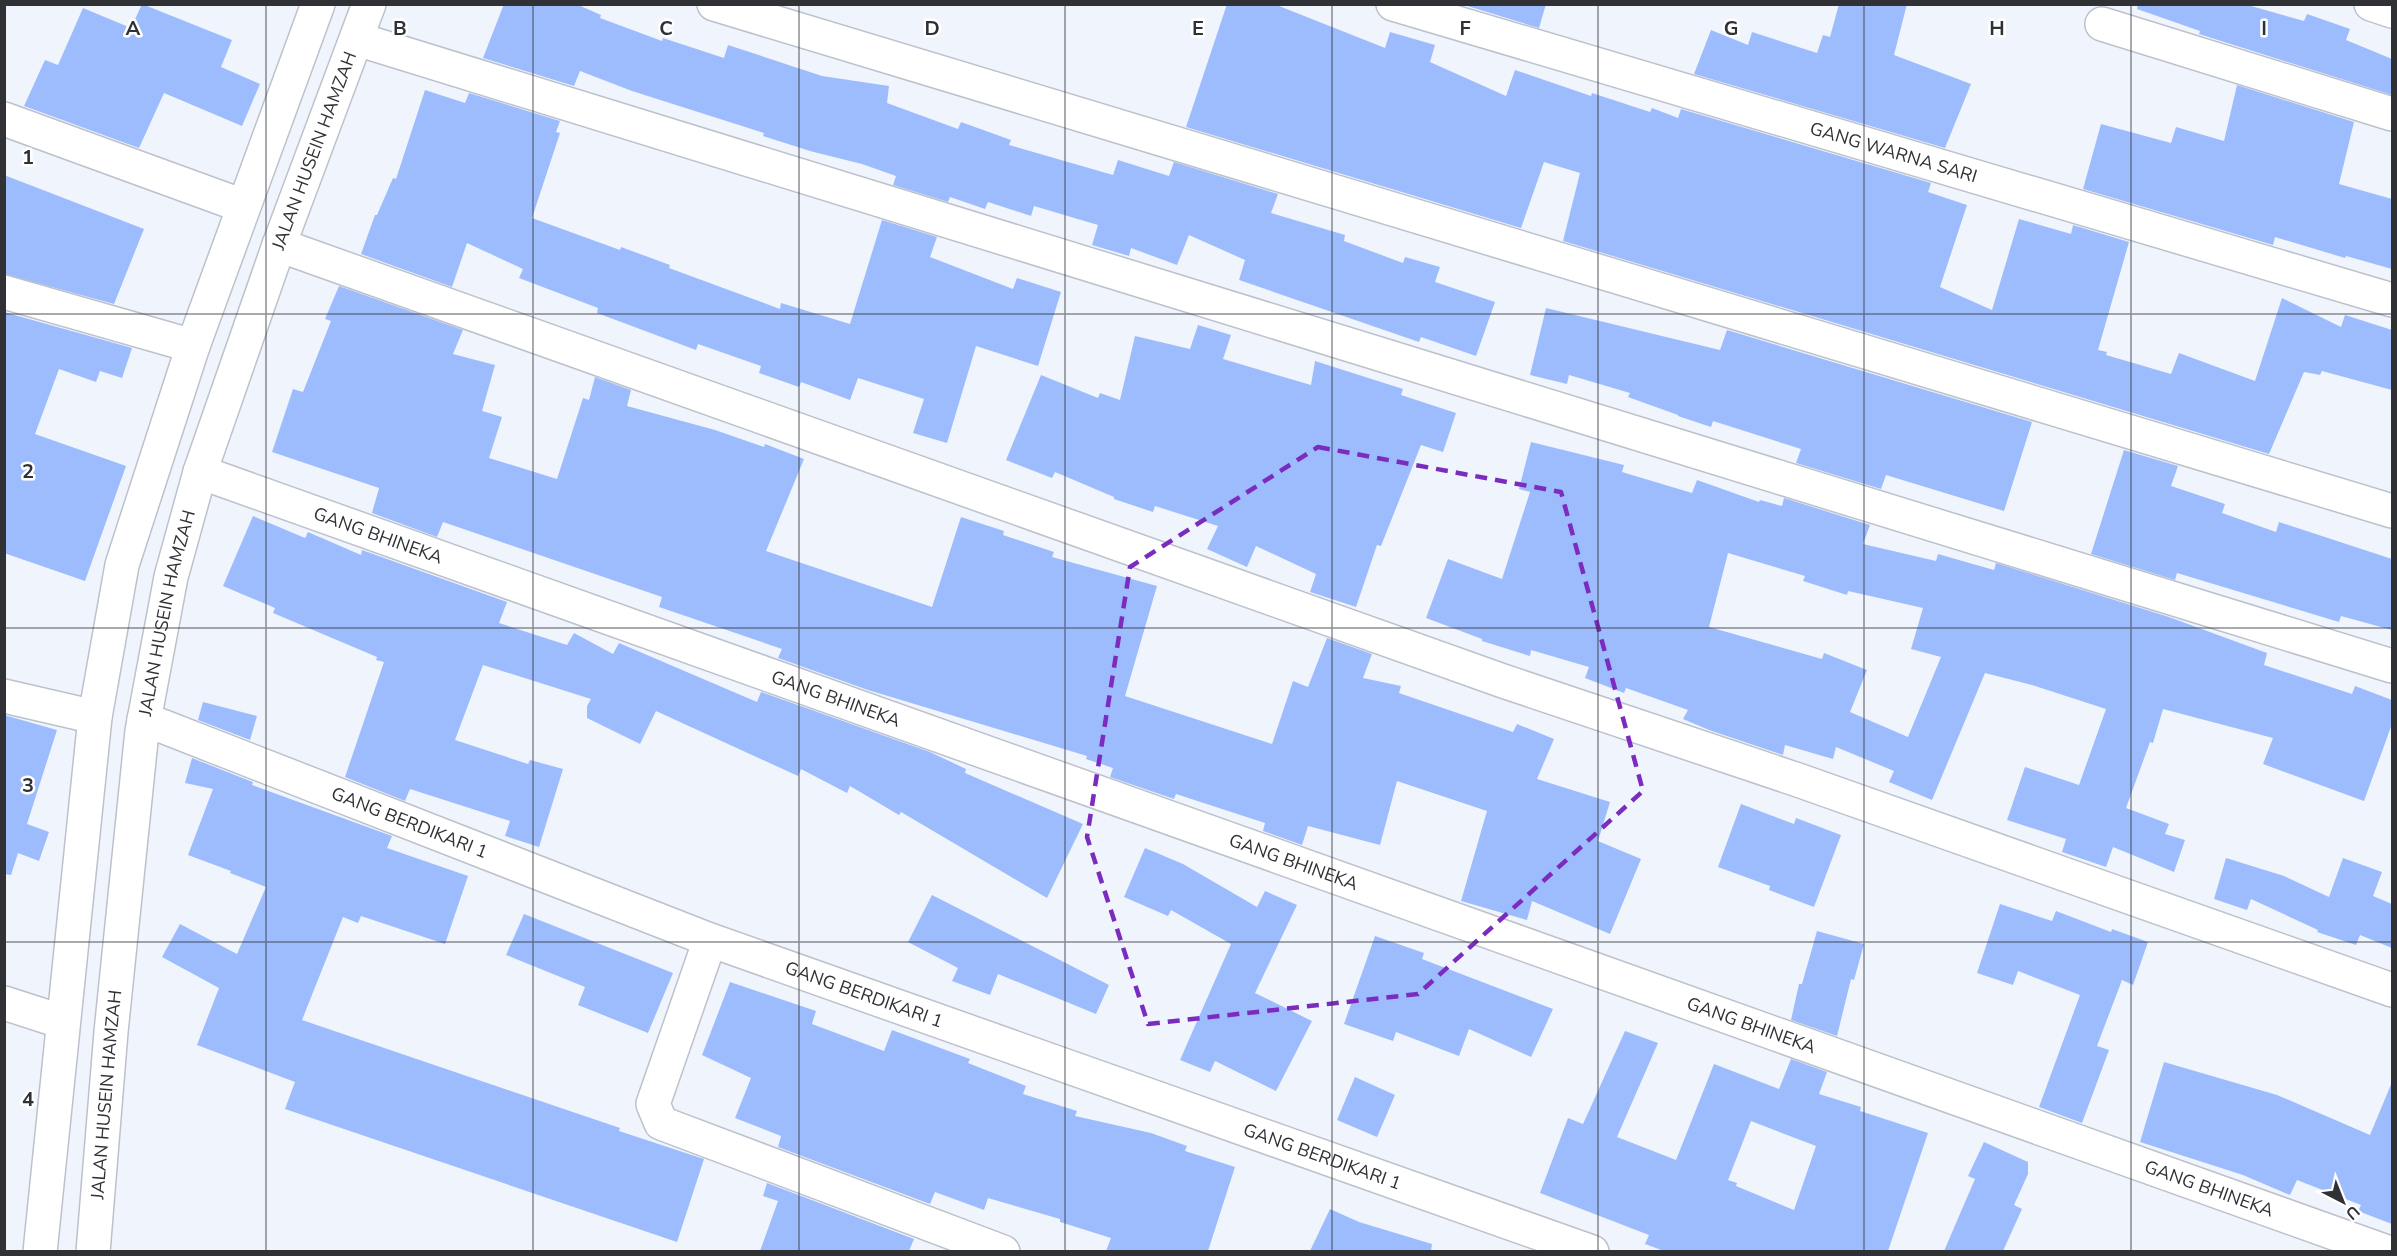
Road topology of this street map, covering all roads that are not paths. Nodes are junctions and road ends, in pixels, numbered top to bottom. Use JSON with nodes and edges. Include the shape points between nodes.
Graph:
{"nodes":[{"id":1,"x":318,"y":4,"type":"edge"},
{"id":2,"x":369,"y":4,"type":"edge"},
{"id":3,"x":714,"y":4,"type":"edge"},
{"id":4,"x":1393,"y":4,"type":"edge"},
{"id":5,"x":2370,"y":4,"type":"edge"},
{"id":6,"x":2392,"y":11,"type":"edge"},
{"id":7,"x":2102,"y":24,"type":"dead end"},
{"id":8,"x":357,"y":39,"type":"junction"},
{"id":9,"x":2392,"y":114,"type":"edge"},
{"id":10,"x":4,"y":119,"type":"edge"},
{"id":11,"x":243,"y":206,"type":"junction"},
{"id":12,"x":279,"y":245,"type":"junction"},
{"id":13,"x":4,"y":292,"type":"edge"},
{"id":14,"x":2392,"y":300,"type":"edge"},
{"id":15,"x":193,"y":346,"type":"junction"},
{"id":16,"x":200,"y":472,"type":"junction"},
{"id":17,"x":2392,"y":511,"type":"edge"},
{"id":18,"x":2392,"y":666,"type":"edge"},
{"id":19,"x":4,"y":696,"type":"edge"},
{"id":20,"x":95,"y":717,"type":"junction"},
{"id":21,"x":144,"y":719,"type":"junction"},
{"id":22,"x":710,"y":940,"type":"junction"},
{"id":23,"x":2392,"y":990,"type":"edge"},
{"id":24,"x":4,"y":1003,"type":"edge"},
{"id":25,"x":63,"y":1022,"type":"junction"},
{"id":26,"x":40,"y":1251,"type":"edge"},
{"id":27,"x":93,"y":1251,"type":"edge"},
{"id":28,"x":1003,"y":1251,"type":"edge"},
{"id":29,"x":1592,"y":1251,"type":"edge"},
{"id":30,"x":2387,"y":1251,"type":"edge"}],
"edges":[{"from":1,"to":11,"type":"street"},
{"from":2,"to":8,"type":"street","name":"JALAN HUSEIN HAMZAH"},
{"from":3,"to":17,"type":"street"},
{"from":4,"to":14,"type":"street","name":"GANG WARNA SARI"},
{"from":5,"to":6,"type":"street"},
{"from":7,"to":9,"type":"street"},
{"from":8,"to":12,"type":"street","name":"JALAN HUSEIN HAMZAH"},
{"from":8,"to":18,"type":"street"},
{"from":10,"to":11,"type":"street"},
{"from":11,"to":15,"type":"street"},
{"from":12,"to":16,"type":"street","name":"JALAN HUSEIN HAMZAH"},
{"from":12,"to":23,"type":"street","via":[[1492,677],[1798,780]]},
{"from":13,"to":15,"type":"street"},
{"from":15,"to":20,"type":"street","via":[[122,565]]},
{"from":16,"to":21,"type":"street","name":"JALAN HUSEIN HAMZAH","via":[[171,577]]},
{"from":16,"to":30,"type":"street","name":"GANG BHINEKA"},
{"from":19,"to":20,"type":"street"},
{"from":20,"to":25,"type":"street"},
{"from":21,"to":22,"type":"street","name":"GANG BERDIKARI 1"},
{"from":21,"to":27,"type":"street","name":"JALAN HUSEIN HAMZAH","via":[[112,1020]]},
{"from":22,"to":28,"type":"street","via":[[653,1104],[661,1123]]},
{"from":22,"to":29,"type":"street","name":"GANG BERDIKARI 1"},
{"from":24,"to":25,"type":"street"},
{"from":25,"to":26,"type":"street"}]}
